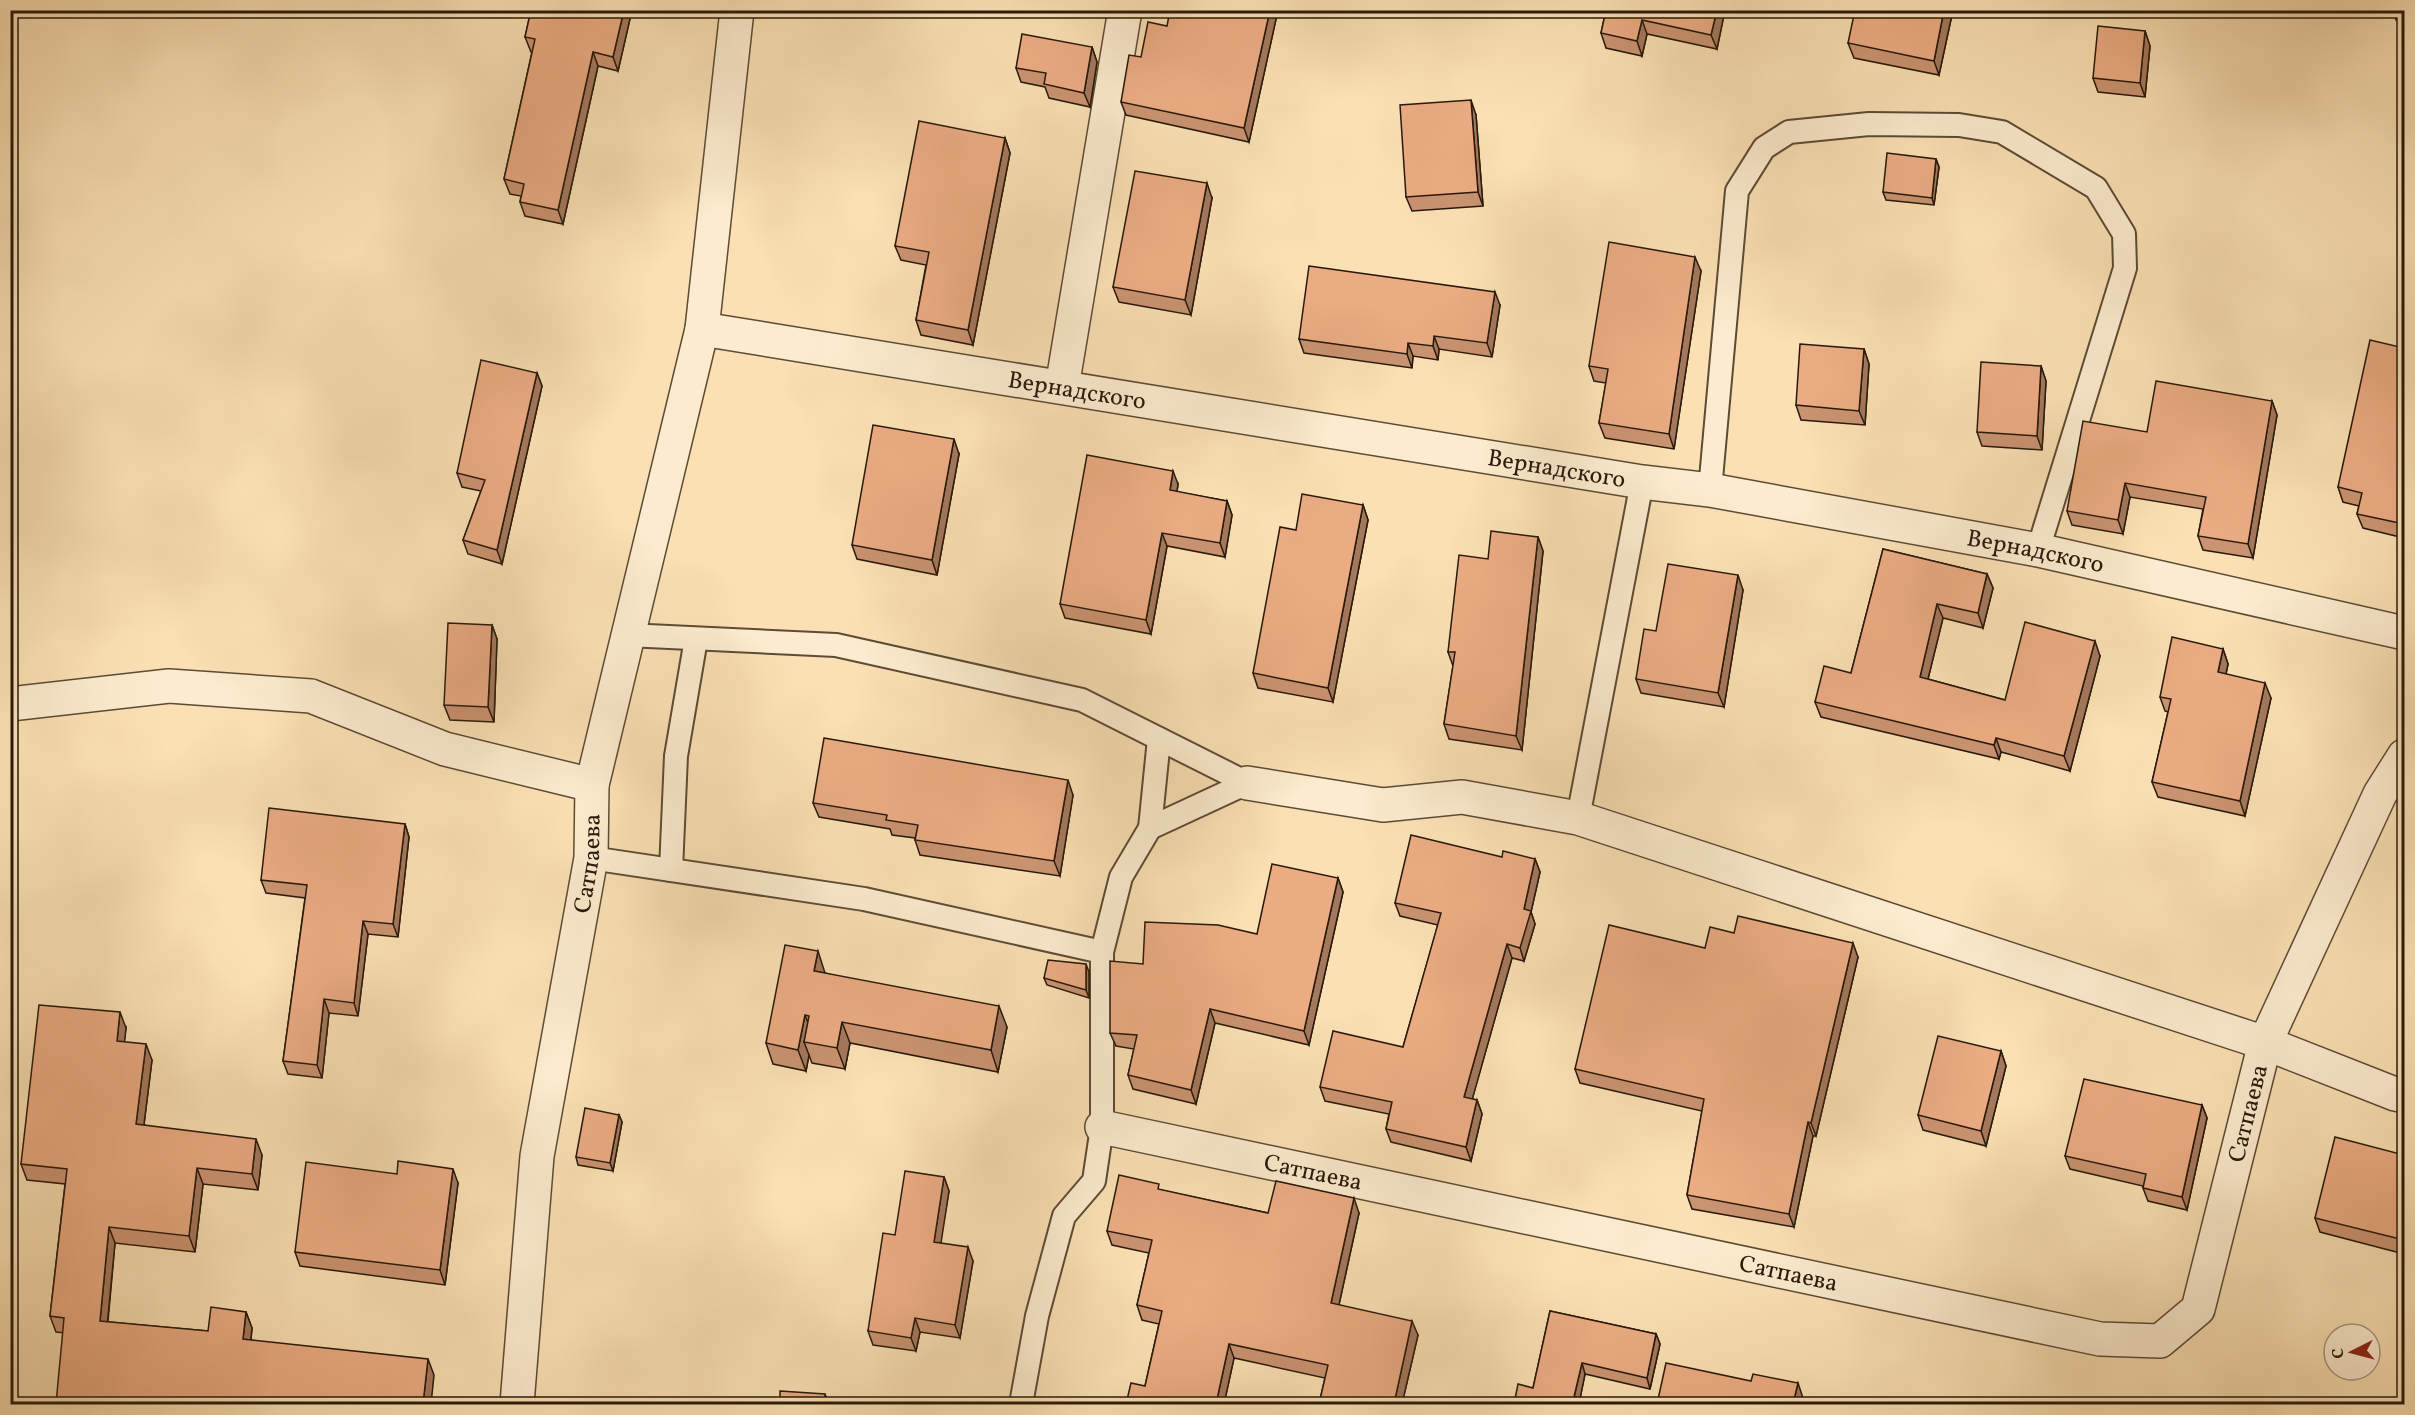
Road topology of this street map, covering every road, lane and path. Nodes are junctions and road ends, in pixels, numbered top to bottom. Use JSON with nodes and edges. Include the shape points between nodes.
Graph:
{"nodes":[{"id":1,"x":737,"y":10,"type":"edge"},
{"id":2,"x":1125,"y":10,"type":"edge"},
{"id":3,"x":702,"y":329,"type":"junction"},
{"id":4,"x":1062,"y":387,"type":"junction"},
{"id":5,"x":1642,"y":482,"type":"junction"},
{"id":6,"x":1710,"y":490,"type":"junction"},
{"id":7,"x":2038,"y":550,"type":"junction"},
{"id":8,"x":2404,"y":633,"type":"edge"},
{"id":9,"x":627,"y":635,"type":"junction"},
{"id":10,"x":696,"y":639,"type":"junction"},
{"id":11,"x":10,"y":704,"type":"edge"},
{"id":12,"x":1160,"y":739,"type":"junction"},
{"id":13,"x":2404,"y":756,"type":"edge"},
{"id":14,"x":1247,"y":783,"type":"junction"},
{"id":15,"x":592,"y":785,"type":"junction"},
{"id":16,"x":1578,"y":818,"type":"junction"},
{"id":17,"x":1150,"y":828,"type":"junction"},
{"id":18,"x":591,"y":858,"type":"junction"},
{"id":19,"x":670,"y":870,"type":"junction"},
{"id":20,"x":1102,"y":952,"type":"junction"},
{"id":21,"x":2265,"y":1043,"type":"junction"},
{"id":22,"x":2404,"y":1096,"type":"edge"},
{"id":23,"x":1102,"y":1127,"type":"junction"},
{"id":24,"x":517,"y":1404,"type":"edge"},
{"id":25,"x":1021,"y":1404,"type":"edge"}],
"edges":[{"from":1,"to":3,"type":"street","name":"Сатпаева"},
{"from":2,"to":4,"type":"street"},
{"from":3,"to":4,"type":"street","name":"Вернадского"},
{"from":3,"to":9,"type":"street","name":"Сатпаева"},
{"from":4,"to":5,"type":"street","name":"Вернадского"},
{"from":5,"to":6,"type":"street","name":"Вернадского"},
{"from":5,"to":16,"type":"lane"},
{"from":6,"to":7,"type":"street","name":"Вернадского"},
{"from":6,"to":7,"type":"lane","via":[[1737,191],[1764,148],[1789,132],[1869,124],[1959,125],[2002,132],[2096,188],[2124,234],[2125,268]]},
{"from":7,"to":8,"type":"street","name":"Вернадского"},
{"from":9,"to":10,"type":"lane"},
{"from":9,"to":15,"type":"street","name":"Сатпаева"},
{"from":10,"to":12,"type":"lane","via":[[836,645],[1082,700]]},
{"from":10,"to":19,"type":"lane","via":[[676,756]]},
{"from":11,"to":15,"type":"street","via":[[169,686],[311,696],[445,749]]},
{"from":12,"to":14,"type":"lane"},
{"from":12,"to":17,"type":"lane"},
{"from":13,"to":21,"type":"street","name":"Сатпаева","via":[[2380,794]]},
{"from":14,"to":16,"type":"street","name":"Сатпаева","via":[[1383,805],[1462,796]]},
{"from":14,"to":17,"type":"lane"},
{"from":15,"to":18,"type":"street","name":"Сатпаева"},
{"from":16,"to":21,"type":"street","name":"Сатпаева"},
{"from":17,"to":20,"type":"lane","via":[[1121,877]]},
{"from":18,"to":19,"type":"lane"},
{"from":18,"to":24,"type":"street","name":"Сатпаева","via":[[537,1155]]},
{"from":19,"to":20,"type":"lane","via":[[864,899]]},
{"from":20,"to":23,"type":"lane"},
{"from":21,"to":22,"type":"street","name":"Сатпаева"},
{"from":21,"to":23,"type":"street","name":"Сатпаева","via":[[2198,1309],[2160,1341],[2100,1339]]},
{"from":23,"to":25,"type":"lane","via":[[1094,1181],[1064,1216],[1037,1316]]}]}
